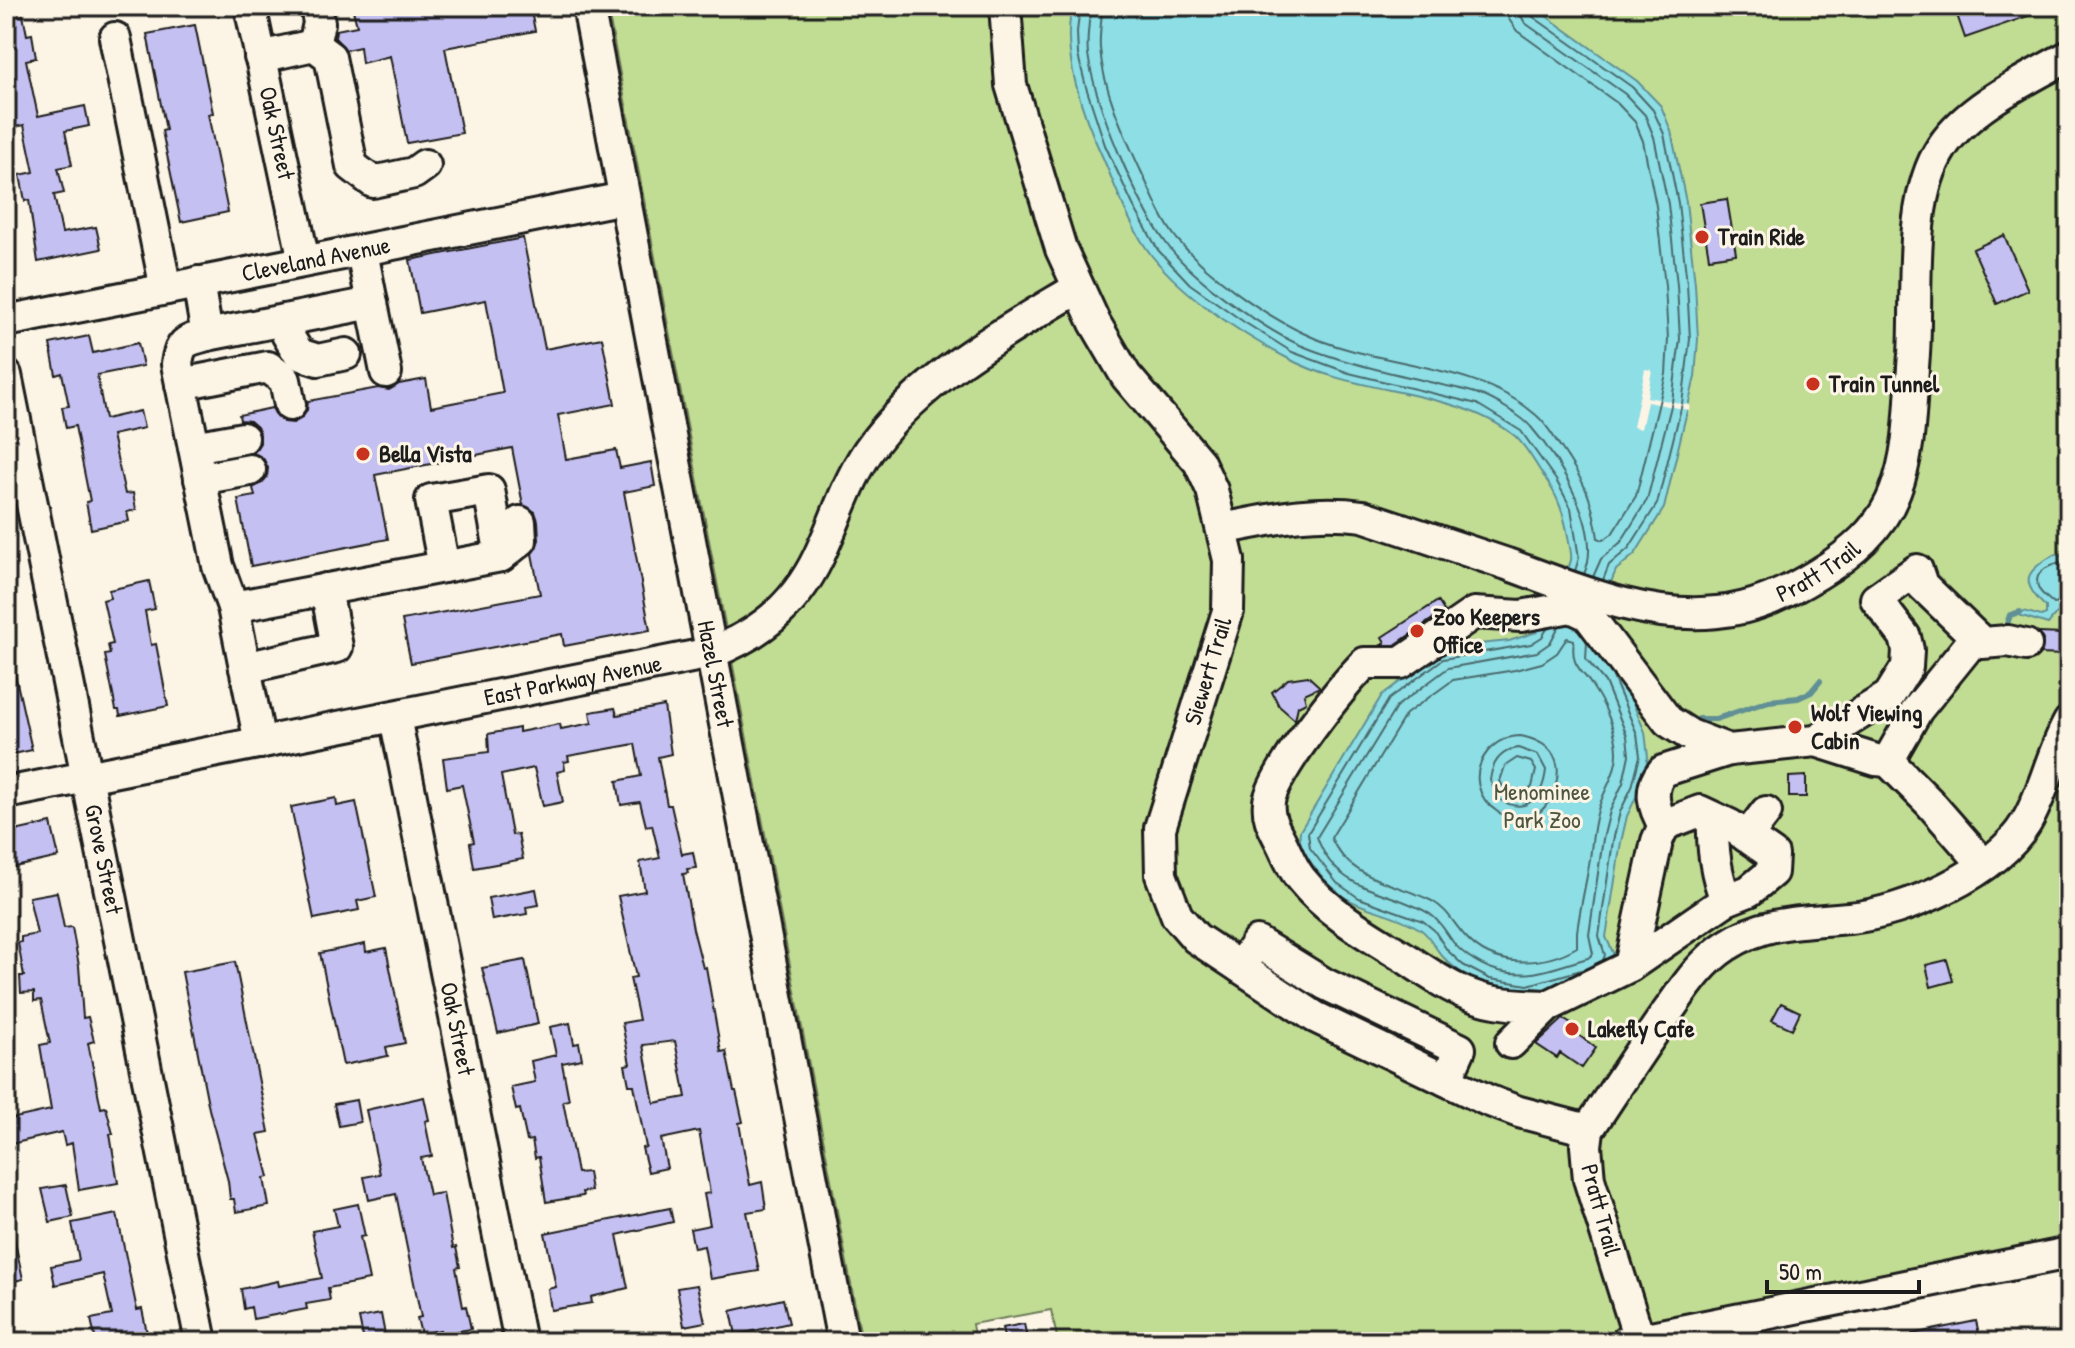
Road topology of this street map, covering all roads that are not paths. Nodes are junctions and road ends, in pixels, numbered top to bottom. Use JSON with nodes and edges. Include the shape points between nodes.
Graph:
{"nodes":[{"id":1,"x":250,"y":6,"type":"edge"},
{"id":2,"x":316,"y":6,"type":"edge"},
{"id":3,"x":588,"y":6,"type":"edge"},
{"id":4,"x":1005,"y":6,"type":"edge"},
{"id":5,"x":115,"y":38,"type":"dead end"},
{"id":6,"x":314,"y":45,"type":"junction"},
{"id":7,"x":2069,"y":56,"type":"edge"},
{"id":8,"x":260,"y":57,"type":"junction"},
{"id":9,"x":425,"y":165,"type":"dead end"},
{"id":10,"x":624,"y":198,"type":"junction"},
{"id":11,"x":362,"y":251,"type":"junction"},
{"id":12,"x":304,"y":261,"type":"junction"},
{"id":13,"x":198,"y":282,"type":"junction"},
{"id":14,"x":1078,"y":288,"type":"junction"},
{"id":15,"x":166,"y":289,"type":"junction"},
{"id":16,"x":372,"y":303,"type":"junction"},
{"id":17,"x":285,"y":320,"type":"junction"},
{"id":18,"x":6,"y":321,"type":"edge"},
{"id":19,"x":207,"y":335,"type":"junction"},
{"id":20,"x":6,"y":375,"type":"edge"},
{"id":21,"x":181,"y":384,"type":"junction"},
{"id":22,"x":290,"y":405,"type":"dead end"},
{"id":23,"x":243,"y":438,"type":"dead end"},
{"id":24,"x":194,"y":447,"type":"junction"},
{"id":25,"x":250,"y":470,"type":"dead end"},
{"id":26,"x":200,"y":479,"type":"junction"},
{"id":27,"x":489,"y":490,"type":"junction"},
{"id":28,"x":1222,"y":529,"type":"junction"},
{"id":29,"x":501,"y":556,"type":"junction"},
{"id":30,"x":444,"y":567,"type":"junction"},
{"id":31,"x":326,"y":589,"type":"junction"},
{"id":32,"x":233,"y":607,"type":"junction"},
{"id":33,"x":711,"y":653,"type":"junction"},
{"id":34,"x":245,"y":668,"type":"junction"},
{"id":35,"x":395,"y":717,"type":"junction"},
{"id":36,"x":2069,"y":722,"type":"edge"},
{"id":37,"x":1816,"y":741,"type":"junction"},
{"id":38,"x":260,"y":743,"type":"junction"},
{"id":39,"x":1729,"y":750,"type":"junction"},
{"id":40,"x":1888,"y":761,"type":"junction"},
{"id":41,"x":87,"y":778,"type":"junction"},
{"id":42,"x":6,"y":793,"type":"edge"},
{"id":43,"x":1766,"y":812,"type":"dead end"},
{"id":44,"x":1713,"y":819,"type":"junction"},
{"id":45,"x":1664,"y":825,"type":"junction"},
{"id":46,"x":1747,"y":837,"type":"junction"},
{"id":47,"x":1984,"y":865,"type":"junction"},
{"id":48,"x":1726,"y":900,"type":"junction"},
{"id":49,"x":1630,"y":966,"type":"junction"},
{"id":50,"x":1548,"y":1006,"type":"junction"},
{"id":51,"x":1511,"y":1043,"type":"dead end"},
{"id":52,"x":1588,"y":1130,"type":"junction"},
{"id":53,"x":2069,"y":1253,"type":"edge"},
{"id":54,"x":1642,"y":1339,"type":"edge"},
{"id":55,"x":201,"y":1342,"type":"edge"},
{"id":56,"x":520,"y":1342,"type":"edge"},
{"id":57,"x":843,"y":1342,"type":"edge"}],
"edges":[{"from":1,"to":8,"type":"street","name":"Oak Street"},
{"from":2,"to":6,"type":"street"},
{"from":3,"to":10,"type":"street","name":"Hazel Street"},
{"from":4,"to":14,"type":"street","name":"Siewert Trail","via":[[1011,85]]},
{"from":5,"to":15,"type":"street"},
{"from":6,"to":8,"type":"street"},
{"from":6,"to":9,"type":"street","via":[[330,57],[352,166],[373,182],[414,173]]},
{"from":7,"to":28,"type":"street","name":"Pratt Trail","via":[[1966,120],[1951,133],[1931,168],[1921,205],[1913,365],[1903,468],[1895,494],[1865,540],[1803,584],[1743,608],[1678,613],[1607,599],[1363,516],[1306,513]]},
{"from":8,"to":12,"type":"street","name":"Oak Street"},
{"from":10,"to":11,"type":"street","name":"Cleveland Avenue"},
{"from":10,"to":33,"type":"street","name":"Hazel Street"},
{"from":11,"to":12,"type":"street","name":"Cleveland Avenue"},
{"from":11,"to":16,"type":"street"},
{"from":12,"to":13,"type":"street","name":"Cleveland Avenue"},
{"from":13,"to":15,"type":"street","name":"Cleveland Avenue"},
{"from":13,"to":19,"type":"street"},
{"from":14,"to":28,"type":"street","name":"Siewert Trail","via":[[1126,376],[1199,462]]},
{"from":14,"to":33,"type":"street","name":"East Parkway Avenue","via":[[962,360],[914,397],[858,467],[823,548],[789,603],[746,639]]},
{"from":15,"to":18,"type":"street","name":"Cleveland Avenue"},
{"from":16,"to":17,"type":"street"},
{"from":16,"to":17,"type":"street","via":[[369,356],[318,360],[299,354]]},
{"from":17,"to":19,"type":"street"},
{"from":19,"to":21,"type":"street","via":[[187,340],[179,350]]},
{"from":20,"to":41,"type":"street","name":"Grove Street"},
{"from":21,"to":22,"type":"street","via":[[268,367],[285,380]]},
{"from":21,"to":24,"type":"street"},
{"from":23,"to":24,"type":"street"},
{"from":24,"to":26,"type":"street"},
{"from":25,"to":26,"type":"street"},
{"from":26,"to":32,"type":"street","via":[[218,566]]},
{"from":27,"to":29,"type":"street"},
{"from":27,"to":29,"type":"street","via":[[510,489],[519,513],[521,540]]},
{"from":27,"to":30,"type":"street","via":[[431,500]]},
{"from":28,"to":52,"type":"street","name":"Siewert Trail","via":[[1229,560],[1228,611],[1160,828],[1161,875],[1177,916],[1196,938],[1315,1017],[1519,1112]]},
{"from":29,"to":30,"type":"street"},
{"from":30,"to":31,"type":"street"},
{"from":31,"to":32,"type":"street"},
{"from":31,"to":34,"type":"street","via":[[337,647]]},
{"from":32,"to":34,"type":"street"},
{"from":33,"to":35,"type":"street","name":"East Parkway Avenue"},
{"from":33,"to":57,"type":"street","name":"Hazel Street"},
{"from":34,"to":38,"type":"street"},
{"from":35,"to":38,"type":"street","name":"East Parkway Avenue"},
{"from":35,"to":56,"type":"street","name":"Oak Street"},
{"from":36,"to":47,"type":"street","name":"Pratt Trail","via":[[2026,823]]},
{"from":37,"to":39,"type":"street"},
{"from":37,"to":40,"type":"street"},
{"from":37,"to":40,"type":"street","via":[[1889,696],[1901,679],[1907,667],[1905,637],[1876,599],[1917,570],[1922,585],[2000,641],[1917,710]]},
{"from":38,"to":41,"type":"street","name":"East Parkway Avenue"},
{"from":39,"to":45,"type":"street","via":[[1663,771],[1657,778],[1654,809]]},
{"from":39,"to":50,"type":"street","via":[[1668,721],[1588,615],[1565,607],[1532,615],[1474,613],[1401,663],[1365,663],[1341,687],[1272,787],[1269,820],[1300,878],[1330,908],[1445,983],[1500,1004]]},
{"from":40,"to":47,"type":"street"},
{"from":41,"to":42,"type":"street","name":"East Parkway Avenue"},
{"from":41,"to":55,"type":"street","name":"Grove Street"},
{"from":43,"to":46,"type":"street"},
{"from":44,"to":45,"type":"street","via":[[1700,811]]},
{"from":44,"to":46,"type":"street"},
{"from":44,"to":48,"type":"street","via":[[1717,879]]},
{"from":45,"to":49,"type":"street"},
{"from":46,"to":48,"type":"street","via":[[1773,855],[1772,872],[1749,891]]},
{"from":47,"to":52,"type":"street","name":"Pratt Trail","via":[[1899,909],[1779,924],[1730,944],[1692,979]]},
{"from":48,"to":49,"type":"street"},
{"from":49,"to":50,"type":"street"},
{"from":50,"to":51,"type":"street"},
{"from":52,"to":54,"type":"street","name":"Pratt Trail","via":[[1589,1179]]},
{"from":53,"to":54,"type":"street"}]}
